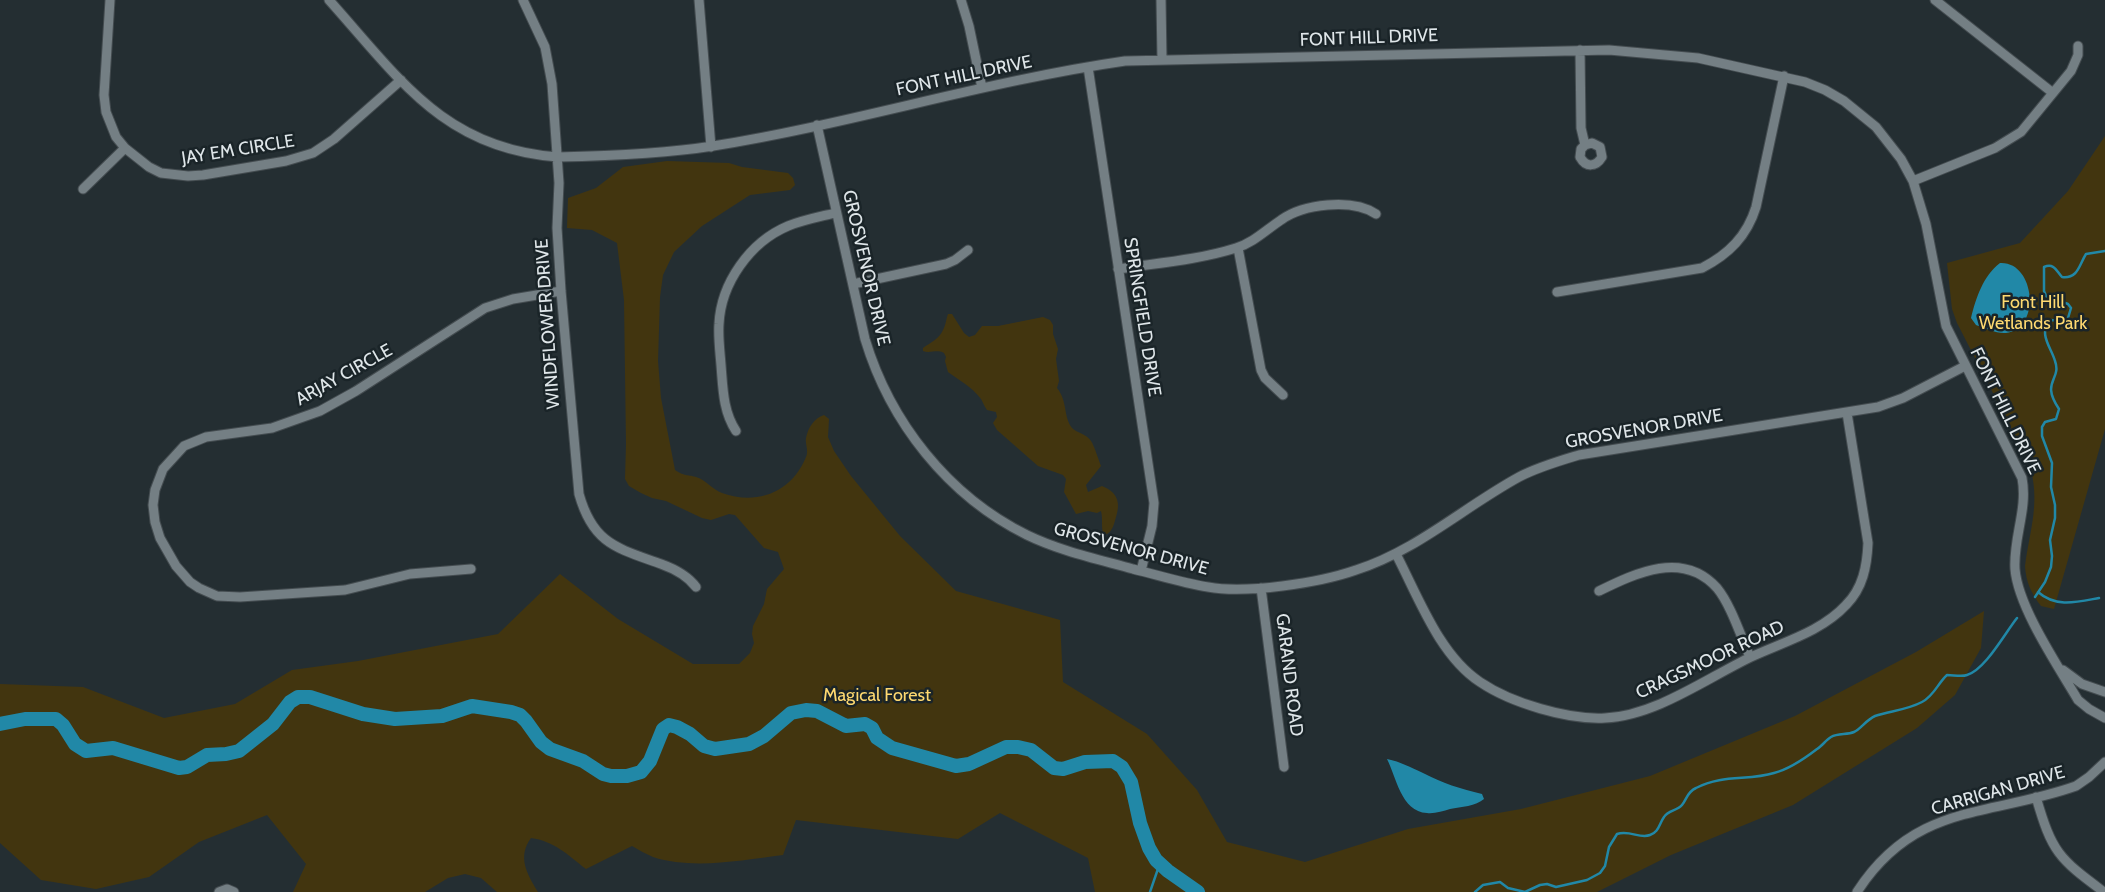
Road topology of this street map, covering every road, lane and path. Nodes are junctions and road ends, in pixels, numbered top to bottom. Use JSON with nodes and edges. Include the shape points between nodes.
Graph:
{"nodes":[{"id":1,"x":110,"y":0,"type":"edge"},
{"id":2,"x":330,"y":0,"type":"edge"},
{"id":3,"x":523,"y":0,"type":"edge"},
{"id":4,"x":699,"y":0,"type":"edge"},
{"id":5,"x":961,"y":0,"type":"edge"},
{"id":6,"x":1161,"y":0,"type":"edge"},
{"id":7,"x":1935,"y":0,"type":"edge"},
{"id":8,"x":2078,"y":46,"type":"dead end"},
{"id":9,"x":1580,"y":50,"type":"junction"},
{"id":10,"x":1162,"y":60,"type":"junction"},
{"id":11,"x":1088,"y":67,"type":"junction"},
{"id":12,"x":1784,"y":76,"type":"junction"},
{"id":13,"x":401,"y":80,"type":"junction"},
{"id":14,"x":982,"y":88,"type":"junction"},
{"id":15,"x":2053,"y":93,"type":"junction"},
{"id":16,"x":817,"y":125,"type":"junction"},
{"id":17,"x":1585,"y":145,"type":"dead end"},
{"id":18,"x":711,"y":147,"type":"junction"},
{"id":19,"x":125,"y":148,"type":"junction"},
{"id":20,"x":558,"y":156,"type":"junction"},
{"id":21,"x":1913,"y":181,"type":"junction"},
{"id":22,"x":84,"y":189,"type":"dead end"},
{"id":23,"x":836,"y":213,"type":"junction"},
{"id":24,"x":1376,"y":214,"type":"dead end"},
{"id":25,"x":1238,"y":248,"type":"junction"},
{"id":26,"x":968,"y":250,"type":"dead end"},
{"id":27,"x":1118,"y":269,"type":"junction"},
{"id":28,"x":853,"y":284,"type":"junction"},
{"id":29,"x":561,"y":291,"type":"junction"},
{"id":30,"x":1557,"y":292,"type":"dead end"},
{"id":31,"x":1965,"y":366,"type":"junction"},
{"id":32,"x":1283,"y":395,"type":"dead end"},
{"id":33,"x":1847,"y":413,"type":"junction"},
{"id":34,"x":736,"y":431,"type":"dead end"},
{"id":35,"x":1396,"y":554,"type":"junction"},
{"id":36,"x":471,"y":569,"type":"dead end"},
{"id":37,"x":1141,"y":571,"type":"junction"},
{"id":38,"x":696,"y":587,"type":"dead end"},
{"id":39,"x":1262,"y":588,"type":"junction"},
{"id":40,"x":1600,"y":591,"type":"dead end"},
{"id":41,"x":1750,"y":657,"type":"junction"},
{"id":42,"x":2059,"y":667,"type":"junction"},
{"id":43,"x":2105,"y":692,"type":"edge"},
{"id":44,"x":2105,"y":718,"type":"edge"},
{"id":45,"x":2105,"y":762,"type":"edge"},
{"id":46,"x":1284,"y":767,"type":"dead end"},
{"id":47,"x":2036,"y":797,"type":"junction"},
{"id":48,"x":219,"y":892,"type":"edge"},
{"id":49,"x":234,"y":892,"type":"edge"},
{"id":50,"x":1857,"y":892,"type":"edge"},
{"id":51,"x":2104,"y":892,"type":"edge"}],
"edges":[{"from":1,"to":19,"type":"street","name":"JAY EM CIRCLE","via":[[104,95],[111,125]]},
{"from":2,"to":13,"type":"street","name":"FONT HILL DRIVE"},
{"from":3,"to":20,"type":"street","name":"WINDFLOWER DRIVE","via":[[538,27],[550,64]]},
{"from":4,"to":18,"type":"street"},
{"from":5,"to":14,"type":"street"},
{"from":6,"to":10,"type":"street"},
{"from":7,"to":15,"type":"street"},
{"from":8,"to":15,"type":"street","via":[[2075,63]]},
{"from":9,"to":10,"type":"street","name":"FONT HILL DRIVE"},
{"from":9,"to":12,"type":"street","name":"FONT HILL DRIVE","via":[[1666,54]]},
{"from":9,"to":17,"type":"street","via":[[1580,128]]},
{"from":10,"to":11,"type":"street","name":"FONT HILL DRIVE"},
{"from":11,"to":14,"type":"street","name":"FONT HILL DRIVE"},
{"from":11,"to":27,"type":"street","name":"SPRINGFIELD DRIVE"},
{"from":12,"to":21,"type":"street","name":"FONT HILL DRIVE","via":[[1825,90],[1860,112],[1890,143]]},
{"from":12,"to":30,"type":"street","via":[[1756,207],[1752,220],[1735,246],[1702,268]]},
{"from":13,"to":19,"type":"street","name":"JAY EM CIRCLE","via":[[324,147],[302,157],[188,176],[155,170]]},
{"from":13,"to":20,"type":"street","name":"FONT HILL DRIVE","via":[[434,111],[467,133],[502,148]]},
{"from":14,"to":16,"type":"street","name":"FONT HILL DRIVE"},
{"from":15,"to":21,"type":"street","via":[[2031,122],[2012,139]]},
{"from":16,"to":18,"type":"street","name":"FONT HILL DRIVE"},
{"from":16,"to":23,"type":"street","name":"GROSVENOR DRIVE"},
{"from":18,"to":20,"type":"street","name":"FONT HILL DRIVE"},
{"from":19,"to":22,"type":"street"},
{"from":20,"to":29,"type":"street","name":"WINDFLOWER DRIVE","via":[[557,228]]},
{"from":21,"to":31,"type":"street","name":"FONT HILL DRIVE","via":[[1926,224],[1946,326]]},
{"from":23,"to":28,"type":"street","name":"GROSVENOR DRIVE"},
{"from":23,"to":34,"type":"street","via":[[786,227],[762,242],[736,270],[719,323],[724,403]]},
{"from":24,"to":25,"type":"street","via":[[1350,205],[1300,210]]},
{"from":25,"to":27,"type":"street"},
{"from":25,"to":32,"type":"street","via":[[1257,358],[1265,378]]},
{"from":26,"to":28,"type":"street","via":[[946,264]]},
{"from":27,"to":37,"type":"street","name":"SPRINGFIELD DRIVE","via":[[1154,503],[1151,534]]},
{"from":28,"to":37,"type":"street","name":"GROSVENOR DRIVE","via":[[864,339],[883,388],[912,437],[951,481],[995,516],[1027,535],[1056,547]]},
{"from":29,"to":36,"type":"street","name":"ARJAY CIRCLE","via":[[513,299],[485,308],[320,411],[272,428],[206,437],[184,446],[163,469],[155,490],[155,522],[176,566],[190,582],[217,596],[345,590],[410,574]]},
{"from":29,"to":38,"type":"street","name":"WINDFLOWER DRIVE","via":[[579,494],[588,520],[606,541],[624,551],[673,568]]},
{"from":31,"to":33,"type":"street","name":"GROSVENOR DRIVE","via":[[1903,398]]},
{"from":31,"to":42,"type":"street","name":"FONT HILL DRIVE","via":[[2022,478],[2024,506],[2016,555],[2017,582],[2026,608]]},
{"from":33,"to":35,"type":"street","name":"GROSVENOR DRIVE","via":[[1579,454],[1519,477]]},
{"from":33,"to":41,"type":"street","name":"CRAGSMOOR ROAD","via":[[1868,543],[1864,576],[1857,591],[1836,616]]},
{"from":35,"to":39,"type":"street","name":"GROSVENOR DRIVE","via":[[1333,577]]},
{"from":35,"to":41,"type":"street","name":"CRAGSMOOR ROAD","via":[[1438,636],[1466,671],[1498,692],[1556,712],[1606,718],[1632,713],[1656,705]]},
{"from":37,"to":39,"type":"street","name":"GROSVENOR DRIVE","via":[[1209,588]]},
{"from":39,"to":46,"type":"street","name":"GARAND ROAD"},
{"from":40,"to":41,"type":"street","via":[[1657,568],[1688,570],[1703,577],[1726,602]]},
{"from":42,"to":43,"type":"street","name":"FONT HILL DRIVE","via":[[2082,684]]},
{"from":42,"to":44,"type":"street","name":"FONT HILL DRIVE","via":[[2078,700]]},
{"from":45,"to":47,"type":"street","name":"CARRIGAN DRIVE","via":[[2076,786]]},
{"from":47,"to":50,"type":"street","name":"CARRIGAN DRIVE","via":[[1954,816],[1917,833],[1884,858]]},
{"from":47,"to":51,"type":"street","via":[[2046,830],[2060,857]]},
{"from":48,"to":49,"type":"street","via":[[227,889]]}]}
